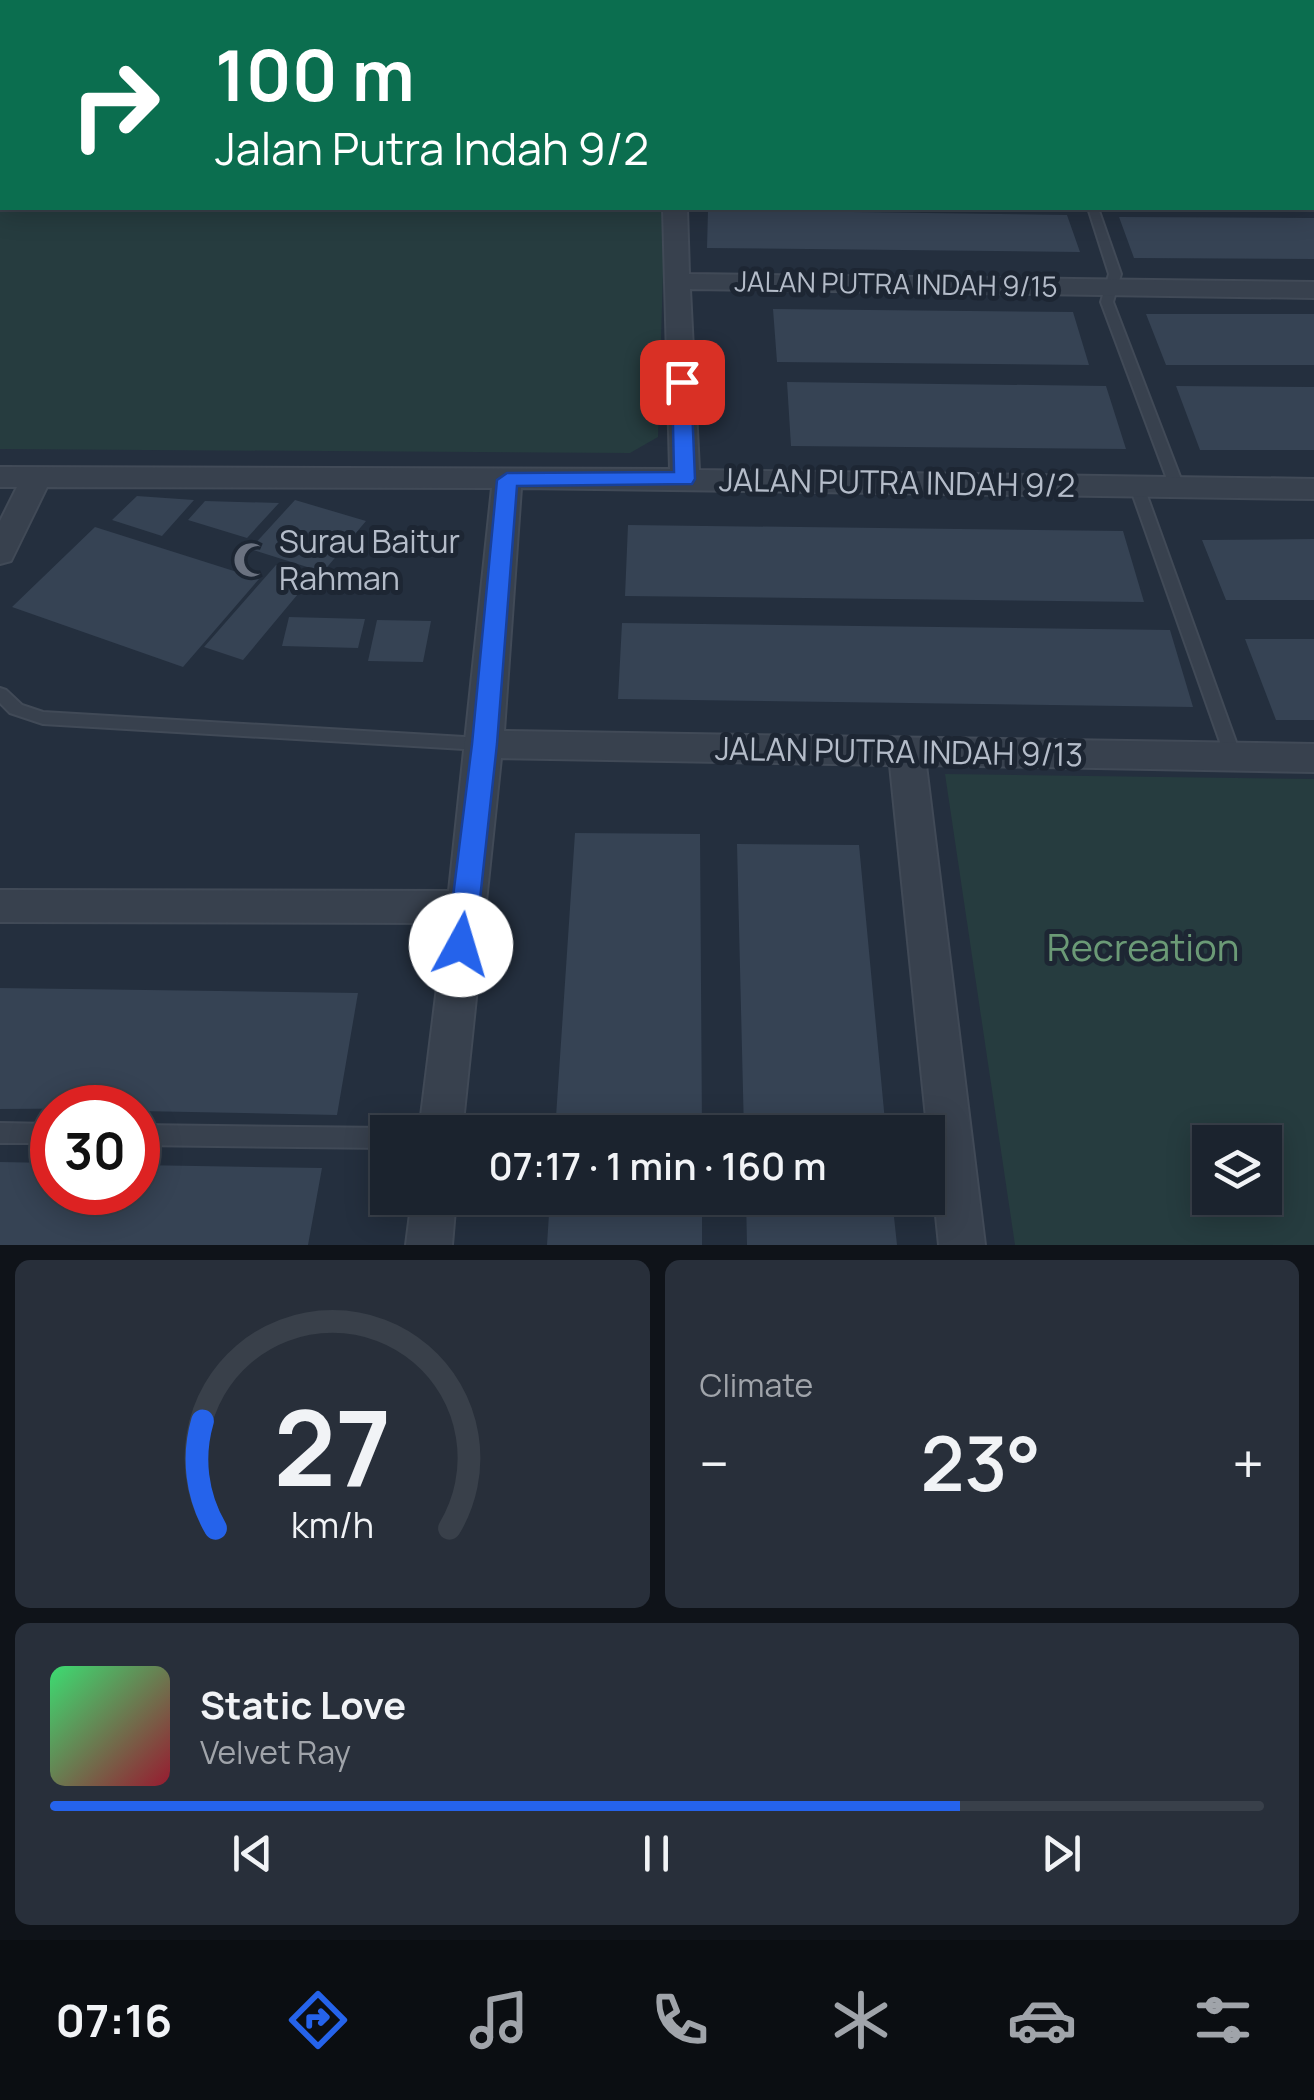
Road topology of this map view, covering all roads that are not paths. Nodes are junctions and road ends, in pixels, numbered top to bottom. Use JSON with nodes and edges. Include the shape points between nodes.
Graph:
{"nodes":[{"id":1,"x":674,"y":210,"type":"edge"},
{"id":2,"x":1095,"y":210,"type":"edge"},
{"id":3,"x":676,"y":281,"type":"junction"},
{"id":4,"x":1108,"y":287,"type":"junction"},
{"id":5,"x":1314,"y":290,"type":"edge"},
{"id":6,"x":0,"y":477,"type":"edge"},
{"id":7,"x":36,"y":478,"type":"junction"},
{"id":8,"x":684,"y":479,"type":"junction"},
{"id":9,"x":507,"y":480,"type":"junction"},
{"id":10,"x":1137,"y":487,"type":"junction"},
{"id":11,"x":1177,"y":487,"type":"junction"},
{"id":12,"x":1314,"y":489,"type":"edge"},
{"id":13,"x":0,"y":553,"type":"edge"},
{"id":14,"x":0,"y":694,"type":"edge"},
{"id":15,"x":485,"y":744,"type":"junction"},
{"id":16,"x":907,"y":754,"type":"junction"},
{"id":17,"x":1233,"y":756,"type":"junction"},
{"id":18,"x":1314,"y":758,"type":"edge"},
{"id":19,"x":0,"y":906,"type":"edge"},
{"id":20,"x":465,"y":908,"type":"junction"},
{"id":21,"x":443,"y":1115,"type":"edge"},
{"id":22,"x":0,"y":1133,"type":"edge"},
{"id":23,"x":30,"y":1134,"type":"edge"},
{"id":24,"x":160,"y":1135,"type":"edge"},
{"id":25,"x":370,"y":1138,"type":"edge"},
{"id":26,"x":432,"y":1215,"type":"edge"},
{"id":27,"x":428,"y":1245,"type":"edge"},
{"id":28,"x":962,"y":1245,"type":"edge"}],
"edges":[{"from":1,"to":3,"type":"street"},
{"from":2,"to":4,"type":"lane","via":[[1115,274]]},
{"from":3,"to":4,"type":"street","name":"JALAN PUTRA INDAH 9/15"},
{"from":3,"to":8,"type":"street"},
{"from":4,"to":5,"type":"street","name":"JALAN PUTRA INDAH 9/15"},
{"from":4,"to":11,"type":"lane","via":[[1107,302]]},
{"from":6,"to":7,"type":"street","name":"JALAN PUTRA INDAH 9/2"},
{"from":7,"to":9,"type":"street","name":"JALAN PUTRA INDAH 9/2"},
{"from":7,"to":13,"type":"street"},
{"from":8,"to":9,"type":"street","name":"JALAN PUTRA INDAH 9/2"},
{"from":8,"to":10,"type":"street","name":"JALAN PUTRA INDAH 9/2"},
{"from":9,"to":15,"type":"street"},
{"from":10,"to":11,"type":"street","name":"JALAN PUTRA INDAH 9/2"},
{"from":10,"to":17,"type":"lane"},
{"from":11,"to":12,"type":"street","name":"JALAN PUTRA INDAH 9/2"},
{"from":14,"to":15,"type":"lane","via":[[16,710],[43,718]]},
{"from":15,"to":16,"type":"street","name":"JALAN PUTRA INDAH 9/13"},
{"from":15,"to":20,"type":"street"},
{"from":16,"to":17,"type":"street","name":"JALAN PUTRA INDAH 9/13"},
{"from":16,"to":28,"type":"street"},
{"from":17,"to":18,"type":"street","name":"JALAN PUTRA INDAH 9/13"},
{"from":19,"to":20,"type":"street"},
{"from":20,"to":21,"type":"street"},
{"from":22,"to":23,"type":"lane"},
{"from":24,"to":25,"type":"lane"},
{"from":26,"to":27,"type":"street"}]}
